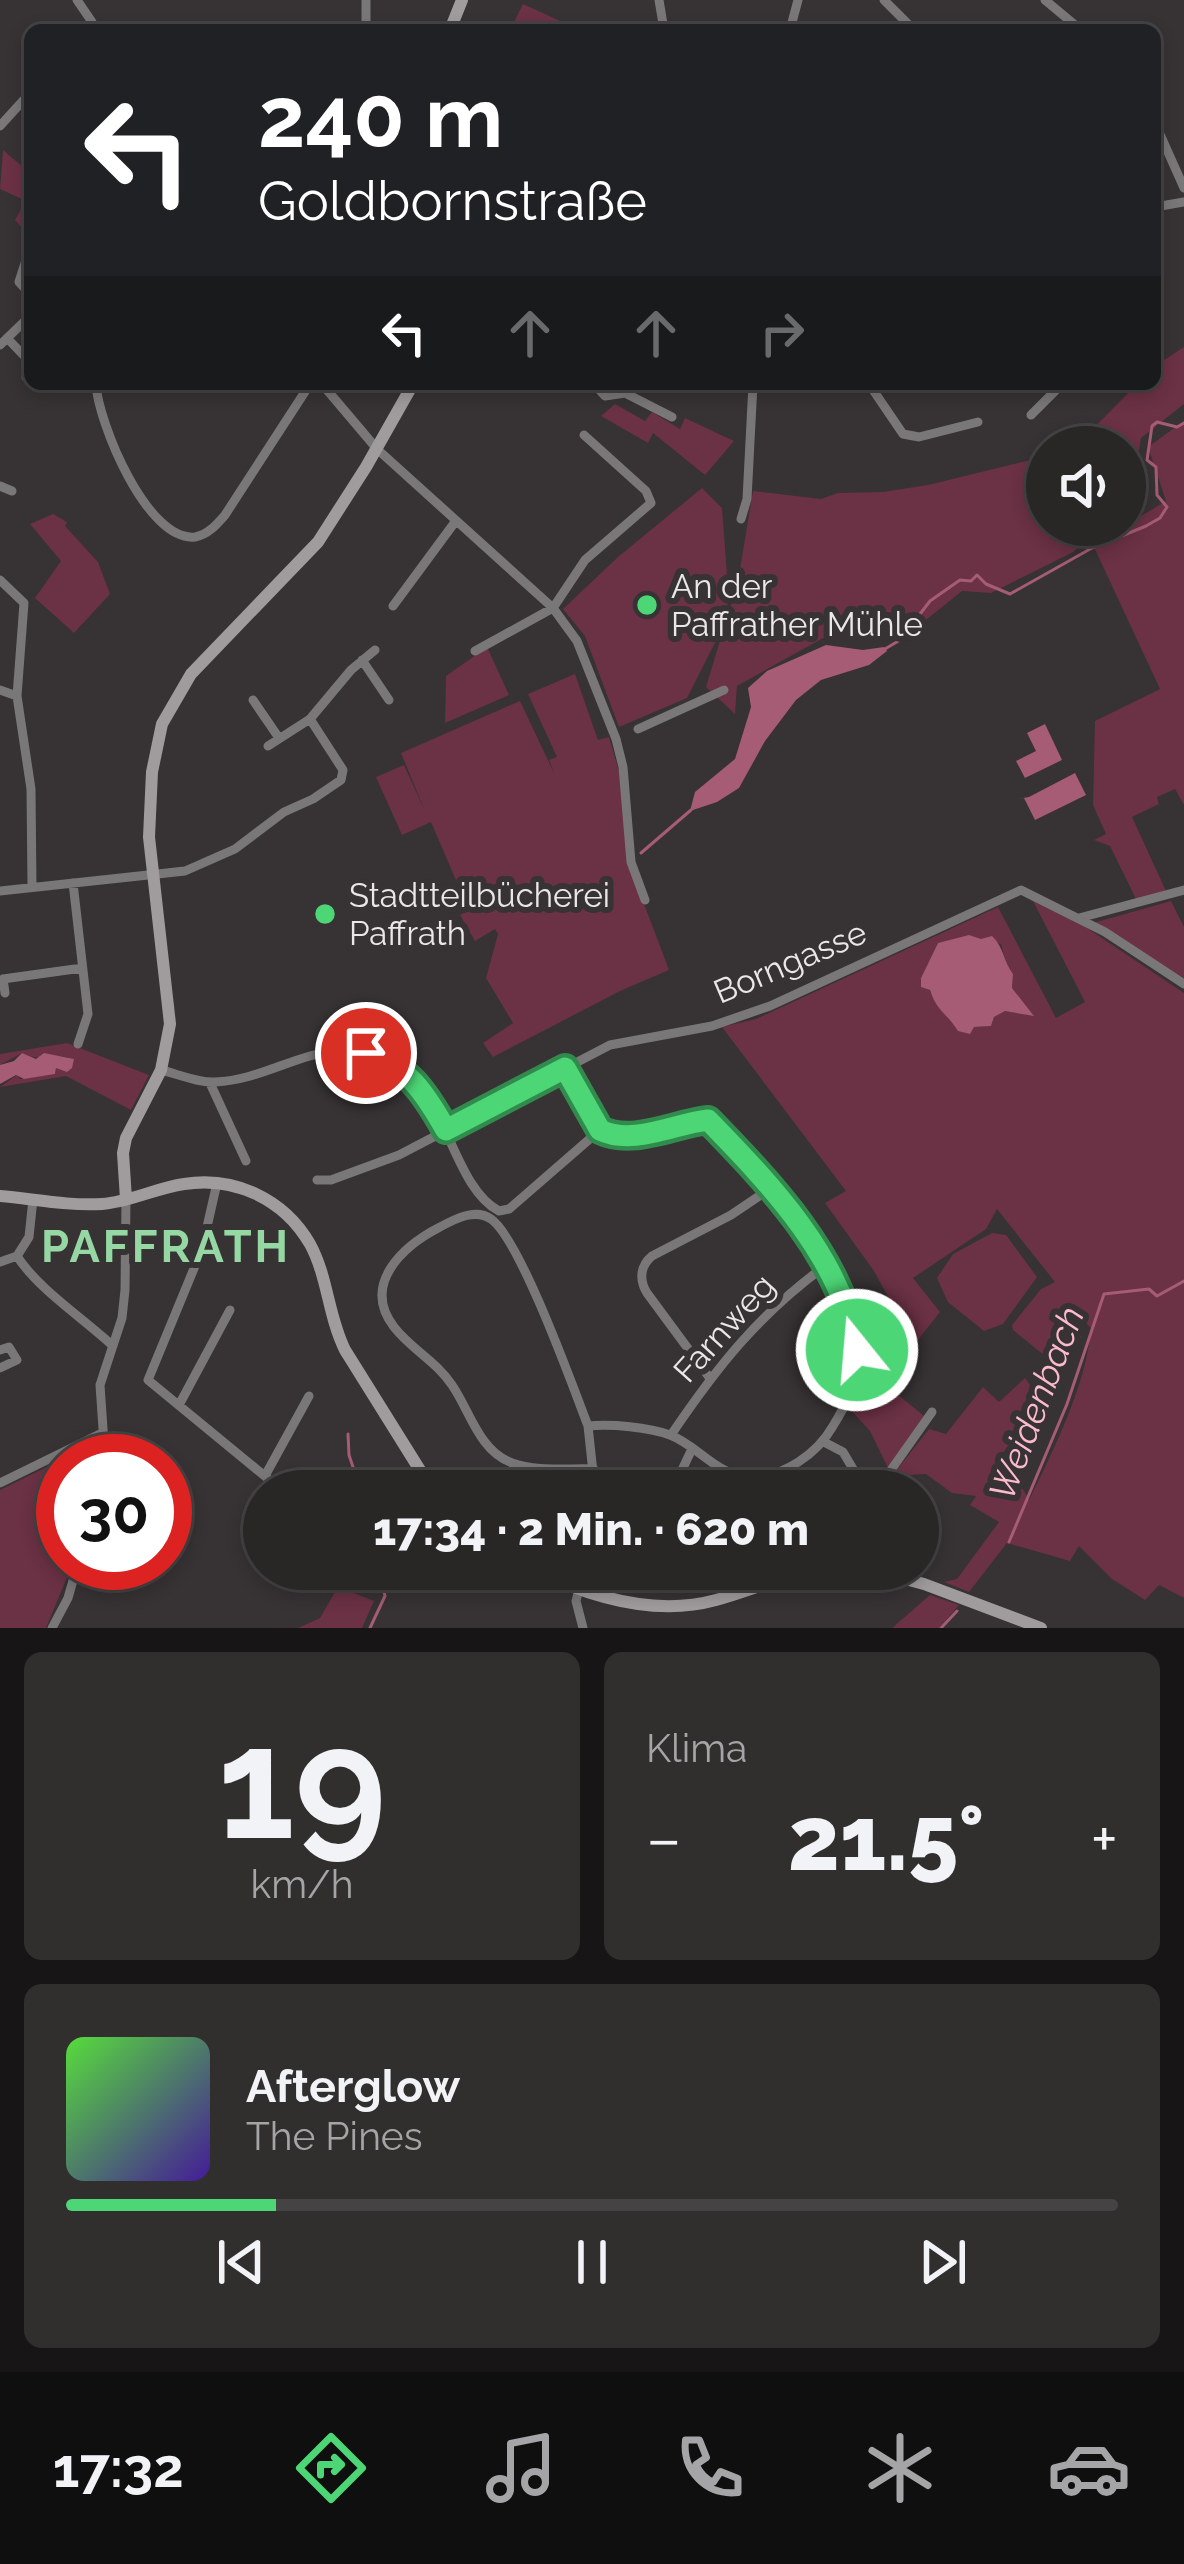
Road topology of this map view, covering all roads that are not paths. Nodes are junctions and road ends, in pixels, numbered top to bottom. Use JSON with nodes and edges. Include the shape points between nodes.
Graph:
{"nodes":[{"id":1,"x":884,"y":0,"type":"edge"},
{"id":2,"x":1045,"y":0,"type":"edge"},
{"id":3,"x":908,"y":24,"type":"edge"},
{"id":4,"x":1074,"y":24,"type":"edge"},
{"id":5,"x":24,"y":100,"type":"edge"},
{"id":6,"x":0,"y":126,"type":"edge"},
{"id":7,"x":1161,"y":136,"type":"edge"},
{"id":8,"x":1184,"y":188,"type":"edge"},
{"id":9,"x":3,"y":341,"type":"edge"},
{"id":10,"x":24,"y":364,"type":"edge"},
{"id":11,"x":97,"y":390,"type":"edge"},
{"id":12,"x":306,"y":390,"type":"edge"},
{"id":13,"x":327,"y":390,"type":"edge"},
{"id":14,"x":410,"y":390,"type":"edge"},
{"id":15,"x":600,"y":390,"type":"edge"},
{"id":16,"x":753,"y":390,"type":"edge"},
{"id":17,"x":873,"y":390,"type":"edge"},
{"id":18,"x":1056,"y":390,"type":"edge"},
{"id":19,"x":1030,"y":415,"type":"dead end"},
{"id":20,"x":672,"y":416,"type":"dead end"},
{"id":21,"x":978,"y":422,"type":"dead end"},
{"id":22,"x":584,"y":434,"type":"dead end"},
{"id":23,"x":377,"y":448,"type":"junction"},
{"id":24,"x":0,"y":486,"type":"edge"},
{"id":25,"x":13,"y":490,"type":"dead end"},
{"id":26,"x":741,"y":519,"type":"dead end"},
{"id":27,"x":455,"y":522,"type":"junction"},
{"id":28,"x":0,"y":580,"type":"edge"},
{"id":29,"x":393,"y":606,"type":"dead end"},
{"id":30,"x":553,"y":608,"type":"junction"},
{"id":31,"x":375,"y":650,"type":"dead end"},
{"id":32,"x":476,"y":650,"type":"dead end"},
{"id":33,"x":362,"y":660,"type":"junction"},
{"id":34,"x":0,"y":689,"type":"edge"},
{"id":35,"x":724,"y":690,"type":"dead end"},
{"id":36,"x":17,"y":696,"type":"junction"},
{"id":37,"x":253,"y":700,"type":"dead end"},
{"id":38,"x":388,"y":700,"type":"dead end"},
{"id":39,"x":310,"y":718,"type":"junction"},
{"id":40,"x":638,"y":729,"type":"dead end"},
{"id":41,"x":279,"y":738,"type":"junction"},
{"id":42,"x":268,"y":746,"type":"dead end"},
{"id":43,"x":153,"y":876,"type":"junction"},
{"id":44,"x":73,"y":883,"type":"junction"},
{"id":45,"x":32,"y":886,"type":"junction"},
{"id":46,"x":1184,"y":890,"type":"edge"},
{"id":47,"x":0,"y":891,"type":"edge"},
{"id":48,"x":645,"y":900,"type":"dead end"},
{"id":49,"x":1079,"y":918,"type":"junction"},
{"id":50,"x":82,"y":968,"type":"junction"},
{"id":51,"x":1184,"y":984,"type":"edge"},
{"id":52,"x":5,"y":993,"type":"dead end"},
{"id":53,"x":78,"y":1044,"type":"dead end"},
{"id":54,"x":565,"y":1068,"type":"junction"},
{"id":55,"x":161,"y":1070,"type":"junction"},
{"id":56,"x":210,"y":1083,"type":"junction"},
{"id":57,"x":446,"y":1130,"type":"junction"},
{"id":58,"x":600,"y":1130,"type":"junction"},
{"id":59,"x":246,"y":1161,"type":"dead end"},
{"id":60,"x":317,"y":1180,"type":"dead end"},
{"id":61,"x":217,"y":1183,"type":"junction"},
{"id":62,"x":771,"y":1188,"type":"junction"},
{"id":63,"x":0,"y":1196,"type":"edge"},
{"id":64,"x":33,"y":1199,"type":"junction"},
{"id":65,"x":126,"y":1199,"type":"junction"},
{"id":66,"x":490,"y":1213,"type":"junction"},
{"id":67,"x":17,"y":1256,"type":"junction"},
{"id":68,"x":0,"y":1262,"type":"edge"},
{"id":69,"x":825,"y":1266,"type":"junction"},
{"id":70,"x":230,"y":1310,"type":"dead end"},
{"id":71,"x":113,"y":1346,"type":"junction"},
{"id":72,"x":0,"y":1350,"type":"edge"},
{"id":73,"x":0,"y":1368,"type":"edge"},
{"id":74,"x":709,"y":1377,"type":"junction"},
{"id":75,"x":309,"y":1396,"type":"dead end"},
{"id":76,"x":179,"y":1405,"type":"junction"},
{"id":77,"x":932,"y":1412,"type":"dead end"},
{"id":78,"x":588,"y":1426,"type":"junction"},
{"id":79,"x":101,"y":1433,"type":"joint"},
{"id":80,"x":671,"y":1435,"type":"junction"},
{"id":81,"x":824,"y":1442,"type":"junction"},
{"id":82,"x":691,"y":1451,"type":"junction"},
{"id":83,"x":594,"y":1469,"type":"joint"},
{"id":84,"x":261,"y":1470,"type":"edge"},
{"id":85,"x":268,"y":1470,"type":"edge"},
{"id":86,"x":421,"y":1470,"type":"edge"},
{"id":87,"x":682,"y":1470,"type":"edge"},
{"id":88,"x":725,"y":1470,"type":"edge"},
{"id":89,"x":782,"y":1470,"type":"edge"},
{"id":90,"x":854,"y":1470,"type":"edge"},
{"id":91,"x":895,"y":1470,"type":"edge"},
{"id":92,"x":0,"y":1483,"type":"edge"},
{"id":93,"x":71,"y":1590,"type":"edge"},
{"id":94,"x":577,"y":1590,"type":"edge"},
{"id":95,"x":581,"y":1590,"type":"edge"},
{"id":96,"x":742,"y":1590,"type":"edge"},
{"id":97,"x":939,"y":1590,"type":"edge"},
{"id":98,"x":52,"y":1628,"type":"edge"},
{"id":99,"x":583,"y":1628,"type":"edge"},
{"id":100,"x":1041,"y":1628,"type":"edge"}],
"edges":[{"from":1,"to":3,"type":"street"},
{"from":2,"to":4,"type":"street"},
{"from":5,"to":6,"type":"street"},
{"from":7,"to":8,"type":"street"},
{"from":9,"to":10,"type":"street"},
{"from":11,"to":12,"type":"street","via":[[121,465],[163,522],[193,537],[214,527],[245,490]]},
{"from":13,"to":23,"type":"street"},
{"from":14,"to":23,"type":"main road"},
{"from":15,"to":20,"type":"street"},
{"from":16,"to":26,"type":"street"},
{"from":17,"to":21,"type":"street","via":[[903,434]]},
{"from":18,"to":19,"type":"street"},
{"from":22,"to":30,"type":"street","via":[[650,503],[585,560]]},
{"from":23,"to":27,"type":"street"},
{"from":23,"to":43,"type":"main road","via":[[318,542],[170,705],[152,772]]},
{"from":24,"to":25,"type":"street"},
{"from":27,"to":29,"type":"street"},
{"from":27,"to":30,"type":"street"},
{"from":28,"to":36,"type":"street","via":[[21,596],[25,611]]},
{"from":30,"to":32,"type":"street"},
{"from":30,"to":48,"type":"street","via":[[577,640],[616,739],[631,862]]},
{"from":31,"to":33,"type":"street"},
{"from":33,"to":38,"type":"street"},
{"from":33,"to":39,"type":"street"},
{"from":34,"to":36,"type":"street"},
{"from":35,"to":40,"type":"street"},
{"from":36,"to":45,"type":"street","via":[[31,789]]},
{"from":37,"to":41,"type":"street"},
{"from":39,"to":41,"type":"street"},
{"from":39,"to":43,"type":"street","via":[[343,770],[338,784],[235,849]]},
{"from":41,"to":42,"type":"street"},
{"from":43,"to":44,"type":"street"},
{"from":43,"to":55,"type":"main road","via":[[170,1024]]},
{"from":44,"to":45,"type":"street"},
{"from":44,"to":50,"type":"street"},
{"from":45,"to":47,"type":"street"},
{"from":46,"to":49,"type":"street"},
{"from":49,"to":51,"type":"street"},
{"from":49,"to":54,"type":"street","name":"Borngasse","via":[[1021,890],[770,1006],[610,1045]]},
{"from":50,"to":52,"type":"street","via":[[3,979]]},
{"from":50,"to":53,"type":"street","via":[[88,1013]]},
{"from":54,"to":57,"type":"street","name":"Borngasse"},
{"from":54,"to":58,"type":"street"},
{"from":55,"to":56,"type":"street"},
{"from":55,"to":65,"type":"main road","via":[[126,1138]]},
{"from":56,"to":57,"type":"street","via":[[308,1054],[366,1053],[419,1084]]},
{"from":56,"to":59,"type":"street"},
{"from":57,"to":60,"type":"street","name":"Borngasse","via":[[399,1155]]},
{"from":57,"to":66,"type":"street"},
{"from":58,"to":62,"type":"street","via":[[627,1138],[708,1120]]},
{"from":58,"to":66,"type":"street","via":[[509,1209]]},
{"from":61,"to":65,"type":"main road"},
{"from":61,"to":76,"type":"street","via":[[202,1249],[148,1380]]},
{"from":61,"to":86,"type":"main road","via":[[283,1210],[310,1244],[345,1350]]},
{"from":62,"to":69,"type":"street"},
{"from":62,"to":74,"type":"street","via":[[644,1265],[647,1293]]},
{"from":63,"to":64,"type":"main road"},
{"from":64,"to":65,"type":"main road"},
{"from":64,"to":67,"type":"street","via":[[29,1237]]},
{"from":65,"to":71,"type":"street","via":[[125,1290]]},
{"from":66,"to":78,"type":"street"},
{"from":66,"to":83,"type":"street","via":[[438,1228],[393,1259],[383,1280],[386,1313],[436,1363],[490,1451],[530,1467]]},
{"from":67,"to":68,"type":"street"},
{"from":67,"to":71,"type":"street"},
{"from":69,"to":74,"type":"street","name":"Farnweg","via":[[762,1316]]},
{"from":69,"to":81,"type":"street","via":[[857,1350],[851,1390]]},
{"from":70,"to":76,"type":"street"},
{"from":71,"to":79,"type":"street","via":[[100,1385]]},
{"from":72,"to":73,"type":"street","via":[[8,1347],[17,1360]]},
{"from":74,"to":80,"type":"street","name":"Farnweg"},
{"from":75,"to":85,"type":"street"},
{"from":76,"to":84,"type":"street"},
{"from":77,"to":91,"type":"street"},
{"from":78,"to":80,"type":"street"},
{"from":78,"to":83,"type":"street"},
{"from":79,"to":92,"type":"street"},
{"from":80,"to":82,"type":"street"},
{"from":81,"to":89,"type":"street"},
{"from":81,"to":90,"type":"street"},
{"from":82,"to":87,"type":"street"},
{"from":82,"to":88,"type":"street"},
{"from":93,"to":98,"type":"street"},
{"from":94,"to":99,"type":"street"},
{"from":95,"to":96,"type":"main road","via":[[645,1605],[692,1605]]},
{"from":97,"to":100,"type":"main road"}]}
